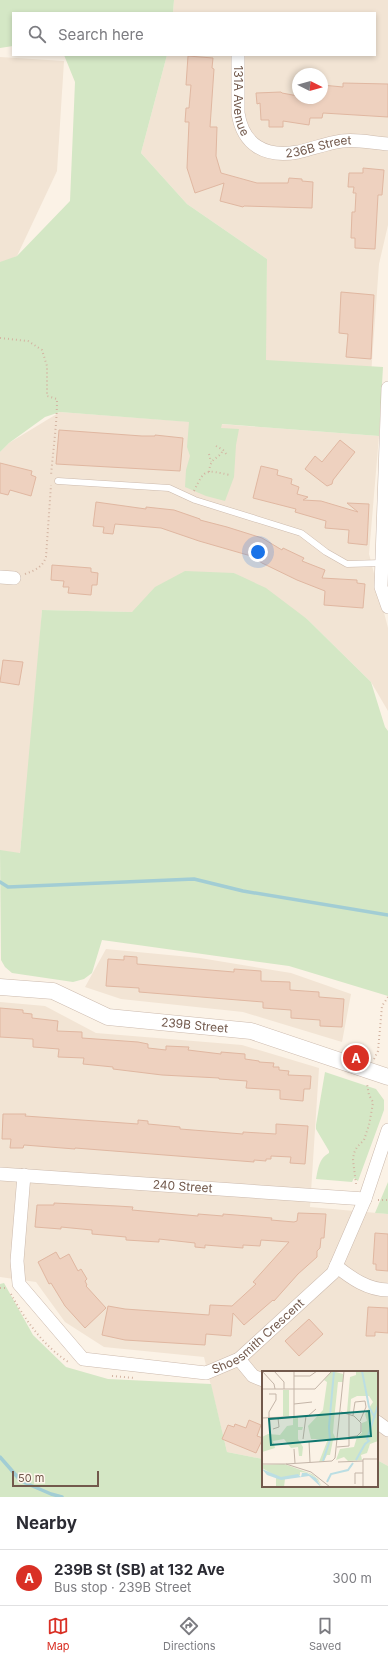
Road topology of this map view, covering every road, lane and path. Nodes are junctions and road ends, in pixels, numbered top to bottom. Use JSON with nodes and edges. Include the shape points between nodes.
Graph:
{"nodes":[{"id":1,"x":238,"y":56,"type":"edge"},
{"id":2,"x":252,"y":143,"type":"joint"},
{"id":3,"x":388,"y":144,"type":"edge"},
{"id":4,"x":0,"y":338,"type":"edge"},
{"id":5,"x":388,"y":388,"type":"edge"},
{"id":6,"x":216,"y":446,"type":"dead end"},
{"id":7,"x":223,"y":450,"type":"junction"},
{"id":8,"x":209,"y":454,"type":"dead end"},
{"id":9,"x":228,"y":456,"type":"dead end"},
{"id":10,"x":211,"y":462,"type":"junction"},
{"id":11,"x":209,"y":472,"type":"junction"},
{"id":12,"x":230,"y":475,"type":"dead end"},
{"id":13,"x":58,"y":481,"type":"dead end"},
{"id":14,"x":191,"y":498,"type":"junction"},
{"id":15,"x":382,"y":563,"type":"junction"},
{"id":16,"x":0,"y":577,"type":"edge"},
{"id":17,"x":14,"y":578,"type":"joint"},
{"id":18,"x":388,"y":607,"type":"edge"},
{"id":19,"x":0,"y":987,"type":"edge"},
{"id":20,"x":388,"y":996,"type":"edge"},
{"id":21,"x":370,"y":1071,"type":"junction"},
{"id":22,"x":388,"y":1077,"type":"edge"},
{"id":23,"x":388,"y":1130,"type":"edge"},
{"id":24,"x":0,"y":1174,"type":"edge"},
{"id":25,"x":24,"y":1175,"type":"junction"},
{"id":26,"x":356,"y":1184,"type":"dead end"},
{"id":27,"x":370,"y":1200,"type":"junction"},
{"id":28,"x":388,"y":1200,"type":"edge"},
{"id":29,"x":336,"y":1266,"type":"junction"},
{"id":30,"x":388,"y":1290,"type":"edge"},
{"id":31,"x":238,"y":1358,"type":"junction"},
{"id":32,"x":262,"y":1380,"type":"edge"},
{"id":33,"x":378,"y":1423,"type":"edge"},
{"id":34,"x":388,"y":1430,"type":"edge"}],
"edges":[{"from":1,"to":2,"type":"street","name":"131A Avenue","via":[[238,112],[242,130]]},
{"from":2,"to":3,"type":"street","name":"236B Street","via":[[268,152],[290,153],[342,141]]},
{"from":4,"to":17,"type":"path","via":[[28,341],[42,350],[47,366],[47,396],[57,399],[46,557],[38,569]]},
{"from":5,"to":15,"type":"street"},
{"from":6,"to":7,"type":"path"},
{"from":7,"to":9,"type":"path"},
{"from":7,"to":10,"type":"path"},
{"from":8,"to":10,"type":"path"},
{"from":10,"to":11,"type":"path"},
{"from":11,"to":12,"type":"path"},
{"from":11,"to":14,"type":"path","via":[[201,475]]},
{"from":13,"to":14,"type":"lane","via":[[169,488]]},
{"from":14,"to":15,"type":"lane","via":[[301,533],[347,564]]},
{"from":15,"to":18,"type":"street","via":[[381,587]]},
{"from":16,"to":17,"type":"street"},
{"from":19,"to":21,"type":"street","name":"239B Street","via":[[53,991],[108,1017],[251,1031]]},
{"from":20,"to":21,"type":"path","via":[[382,1006],[378,1051]]},
{"from":21,"to":22,"type":"street","name":"239B Street"},
{"from":21,"to":26,"type":"path","via":[[367,1081],[373,1102],[364,1140],[356,1147],[354,1153]]},
{"from":23,"to":27,"type":"street","name":"Shoesmith Crescent"},
{"from":24,"to":25,"type":"street","name":"240 Street"},
{"from":25,"to":27,"type":"street","name":"240 Street"},
{"from":25,"to":31,"type":"street","name":"Shoesmith Crescent","via":[[17,1261],[19,1284],[83,1359],[206,1373]]},
{"from":27,"to":28,"type":"path"},
{"from":27,"to":29,"type":"street","name":"Shoesmith Crescent"},
{"from":29,"to":30,"type":"street","via":[[362,1284]]},
{"from":29,"to":31,"type":"street","name":"Shoesmith Crescent","via":[[333,1273]]},
{"from":31,"to":32,"type":"street","via":[[253,1376]]},
{"from":33,"to":34,"type":"street"}]}
